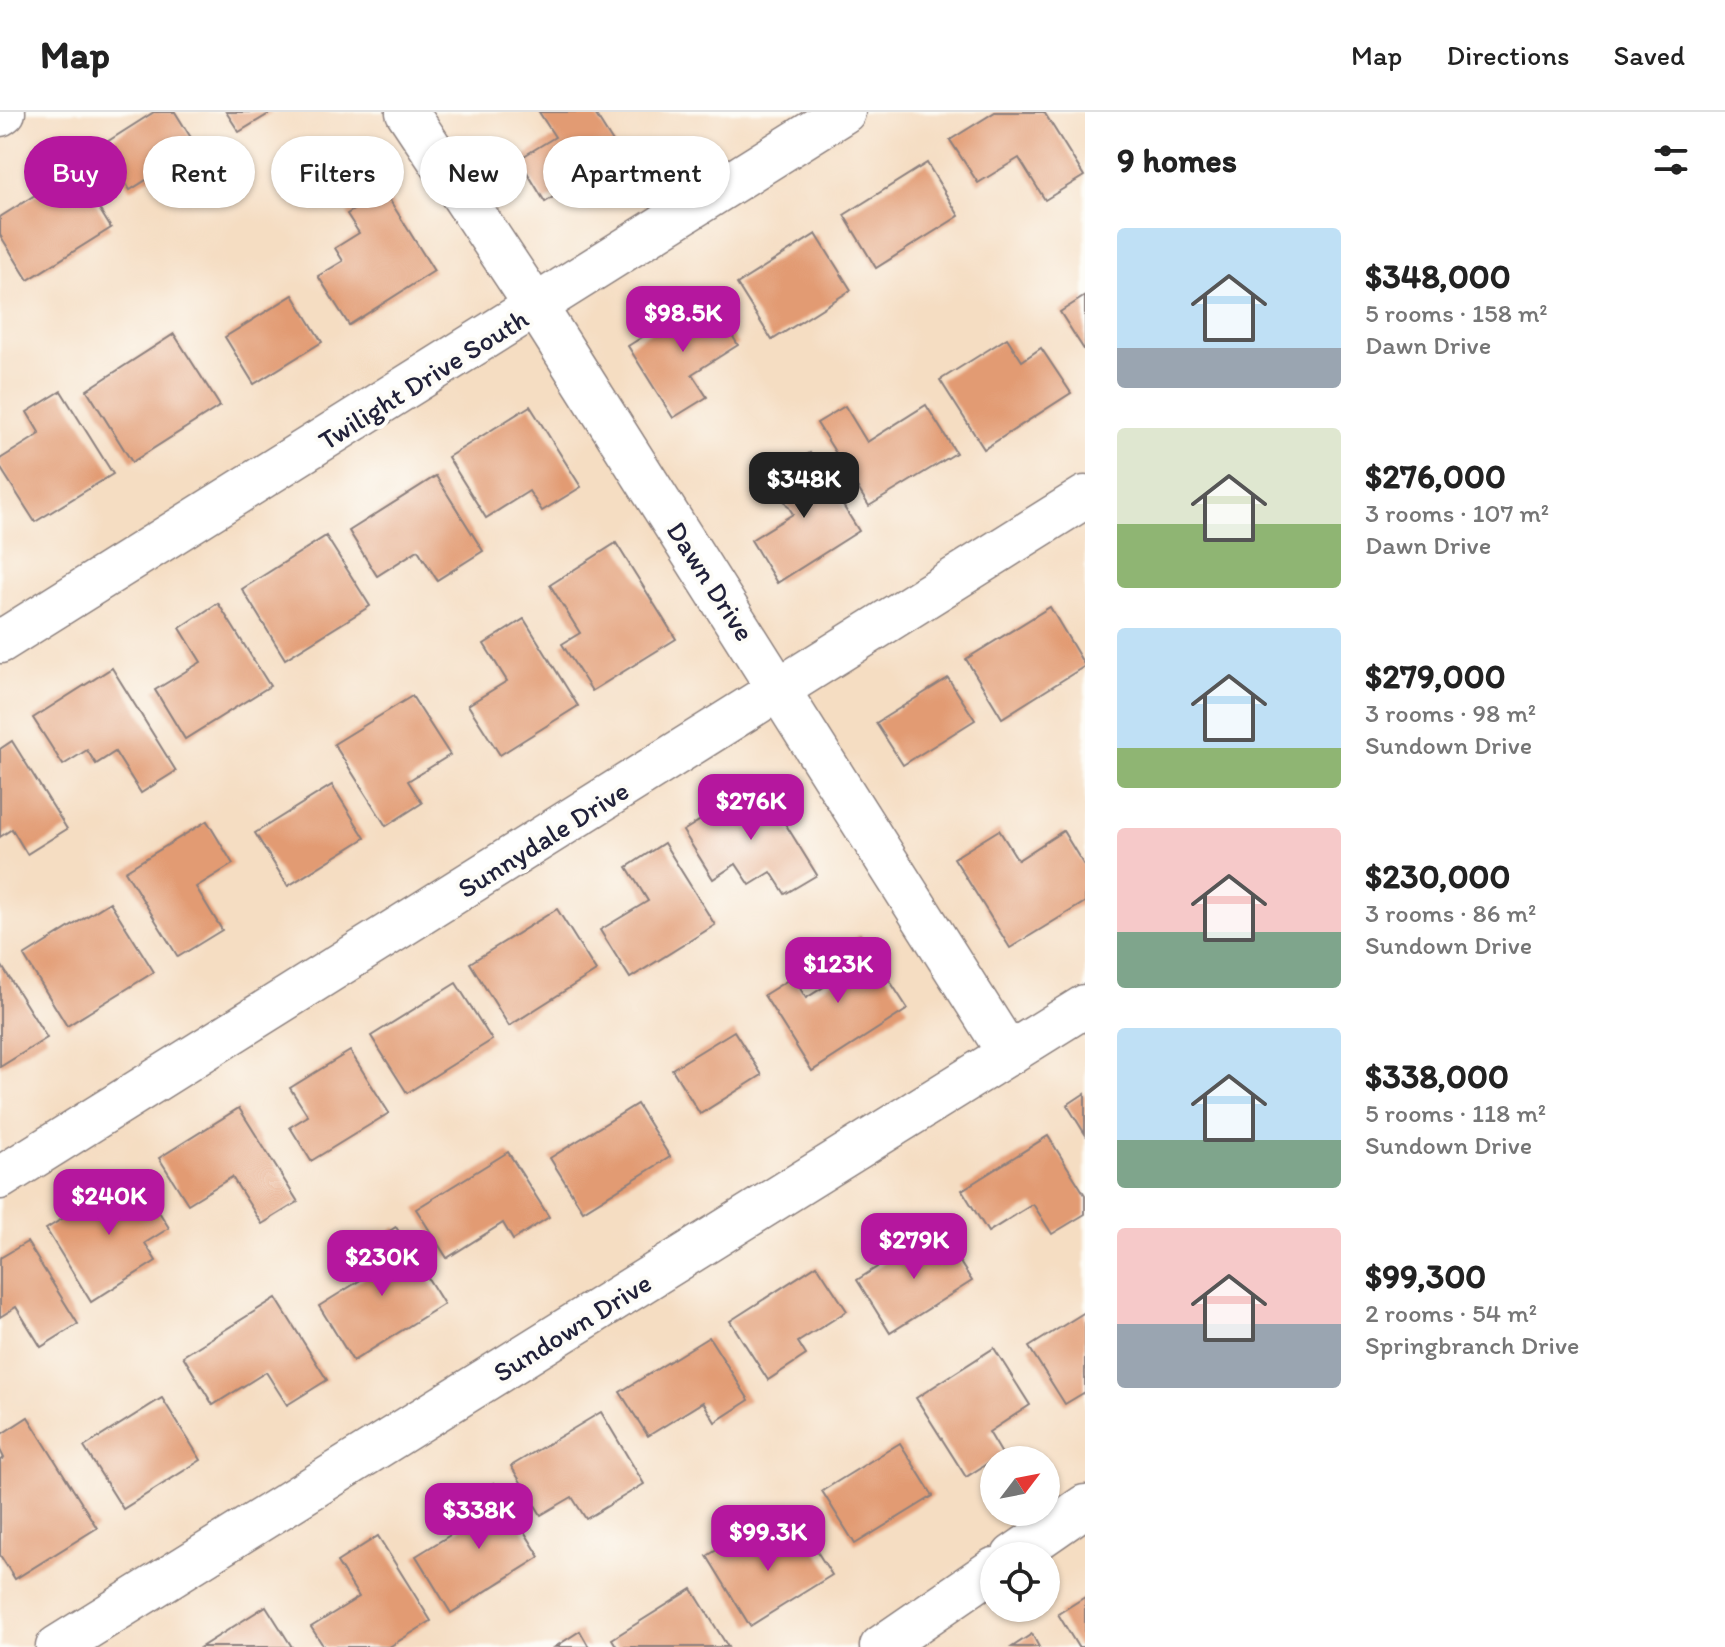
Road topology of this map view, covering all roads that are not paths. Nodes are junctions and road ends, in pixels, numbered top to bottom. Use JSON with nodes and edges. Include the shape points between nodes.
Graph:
{"nodes":[{"id":1,"x":407,"y":112,"type":"edge"},
{"id":2,"x":844,"y":112,"type":"edge"},
{"id":3,"x":537,"y":308,"type":"junction"},
{"id":4,"x":1085,"y":497,"type":"edge"},
{"id":5,"x":0,"y":642,"type":"edge"},
{"id":6,"x":781,"y":690,"type":"junction"},
{"id":7,"x":1085,"y":1006,"type":"edge"},
{"id":8,"x":1009,"y":1054,"type":"junction"},
{"id":9,"x":0,"y":1178,"type":"edge"},
{"id":10,"x":1085,"y":1506,"type":"edge"},
{"id":11,"x":1033,"y":1542,"type":"edge"},
{"id":12,"x":980,"y":1579,"type":"edge"},
{"id":13,"x":57,"y":1647,"type":"edge"},
{"id":14,"x":881,"y":1647,"type":"edge"}],
"edges":[{"from":1,"to":3,"type":"street","name":"Dawn Drive"},
{"from":2,"to":3,"type":"street","name":"Twilight Drive South"},
{"from":3,"to":5,"type":"street","name":"Twilight Drive South"},
{"from":3,"to":6,"type":"street","name":"Dawn Drive"},
{"from":4,"to":6,"type":"street","name":"Sunnydale Drive"},
{"from":6,"to":8,"type":"street","name":"Dawn Drive"},
{"from":6,"to":9,"type":"street","name":"Sunnydale Drive"},
{"from":7,"to":8,"type":"street","name":"Sundown Drive"},
{"from":8,"to":13,"type":"street","name":"Sundown Drive"},
{"from":10,"to":11,"type":"street"},
{"from":12,"to":14,"type":"street"}]}
